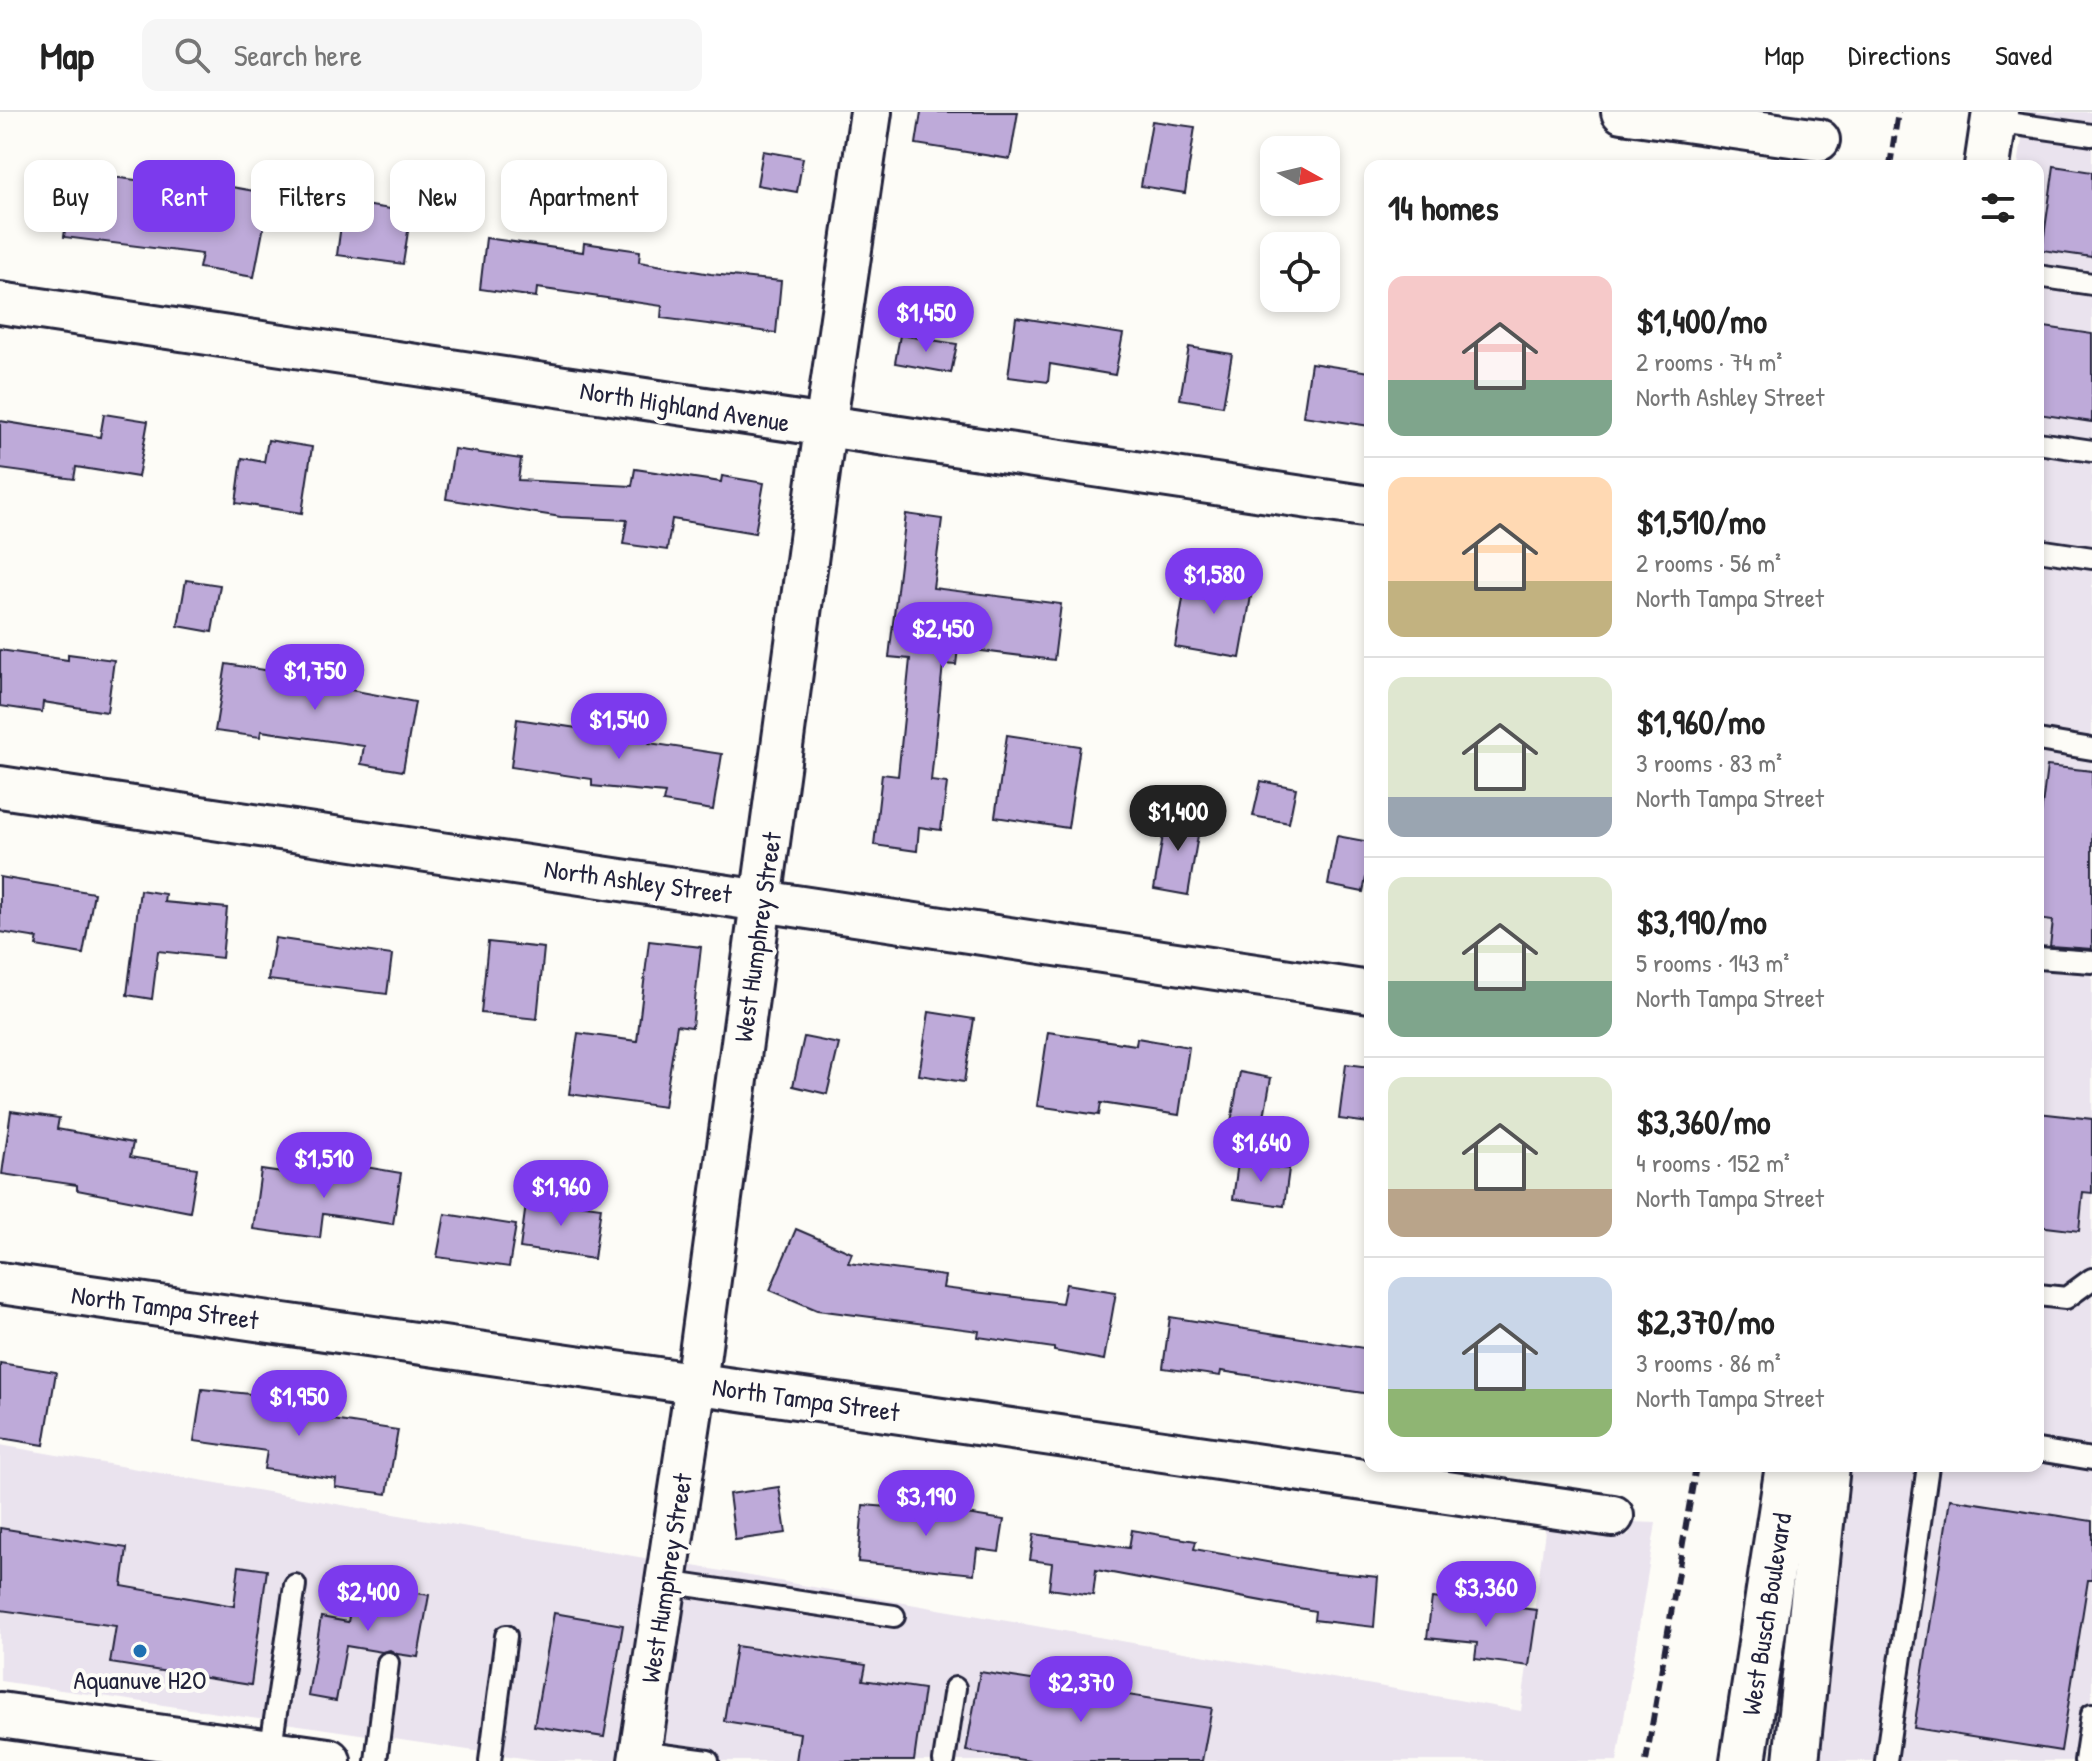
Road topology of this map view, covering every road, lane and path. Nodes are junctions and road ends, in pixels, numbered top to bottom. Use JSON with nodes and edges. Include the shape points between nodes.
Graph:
{"nodes":[{"id":1,"x":871,"y":112,"type":"edge"},
{"id":2,"x":1622,"y":112,"type":"edge"},
{"id":3,"x":1995,"y":117,"type":"edge"},
{"id":4,"x":2092,"y":135,"type":"edge"},
{"id":5,"x":1819,"y":140,"type":"dead end"},
{"id":6,"x":1988,"y":160,"type":"edge"},
{"id":7,"x":2044,"y":277,"type":"edge"},
{"id":8,"x":2092,"y":284,"type":"edge"},
{"id":9,"x":0,"y":303,"type":"edge"},
{"id":10,"x":825,"y":428,"type":"junction"},
{"id":11,"x":2044,"y":444,"type":"edge"},
{"id":12,"x":2092,"y":451,"type":"edge"},
{"id":13,"x":1364,"y":506,"type":"edge"},
{"id":14,"x":2044,"y":551,"type":"edge"},
{"id":15,"x":2092,"y":558,"type":"edge"},
{"id":16,"x":2044,"y":741,"type":"edge"},
{"id":17,"x":2092,"y":749,"type":"edge"},
{"id":18,"x":0,"y":787,"type":"edge"},
{"id":19,"x":762,"y":899,"type":"junction"},
{"id":20,"x":2044,"y":958,"type":"edge"},
{"id":21,"x":2092,"y":962,"type":"edge"},
{"id":22,"x":1364,"y":991,"type":"edge"},
{"id":23,"x":2092,"y":1279,"type":"edge"},
{"id":24,"x":0,"y":1283,"type":"edge"},
{"id":25,"x":2044,"y":1296,"type":"edge"},
{"id":26,"x":696,"y":1383,"type":"junction"},
{"id":27,"x":2044,"y":1451,"type":"edge"},
{"id":28,"x":2092,"y":1459,"type":"edge"},
{"id":29,"x":1787,"y":1472,"type":"edge"},
{"id":30,"x":1826,"y":1472,"type":"edge"},
{"id":31,"x":1927,"y":1472,"type":"edge"},
{"id":32,"x":1613,"y":1516,"type":"dead end"},
{"id":33,"x":666,"y":1582,"type":"junction"},
{"id":34,"x":295,"y":1585,"type":"dead end"},
{"id":35,"x":894,"y":1616,"type":"dead end"},
{"id":36,"x":506,"y":1636,"type":"dead end"},
{"id":37,"x":388,"y":1663,"type":"dead end"},
{"id":38,"x":955,"y":1688,"type":"dead end"},
{"id":39,"x":2092,"y":1714,"type":"edge"},
{"id":40,"x":0,"y":1715,"type":"edge"},
{"id":41,"x":127,"y":1747,"type":"edge"},
{"id":42,"x":270,"y":1753,"type":"junction"},
{"id":43,"x":640,"y":1756,"type":"edge"},
{"id":44,"x":328,"y":1761,"type":"edge"},
{"id":45,"x":376,"y":1761,"type":"edge"},
{"id":46,"x":490,"y":1761,"type":"edge"},
{"id":47,"x":708,"y":1761,"type":"edge"},
{"id":48,"x":944,"y":1761,"type":"edge"},
{"id":49,"x":1743,"y":1761,"type":"edge"},
{"id":50,"x":1796,"y":1761,"type":"edge"},
{"id":51,"x":1886,"y":1761,"type":"edge"},
{"id":52,"x":2085,"y":1761,"type":"edge"}],
"edges":[{"from":1,"to":10,"type":"street","name":"West Humphrey Street"},
{"from":2,"to":5,"type":"street"},
{"from":3,"to":4,"type":"lane"},
{"from":3,"to":6,"type":"main road"},
{"from":7,"to":8,"type":"lane"},
{"from":9,"to":10,"type":"street","name":"North Highland Avenue"},
{"from":10,"to":13,"type":"street","name":"North Highland Avenue"},
{"from":10,"to":19,"type":"street","name":"West Humphrey Street"},
{"from":11,"to":12,"type":"lane"},
{"from":14,"to":15,"type":"lane"},
{"from":16,"to":17,"type":"lane"},
{"from":18,"to":19,"type":"street","name":"North Ashley Street"},
{"from":19,"to":22,"type":"street","name":"North Ashley Street"},
{"from":19,"to":26,"type":"street","name":"West Humphrey Street"},
{"from":20,"to":21,"type":"lane"},
{"from":23,"to":25,"type":"lane","via":[[2066,1298]]},
{"from":24,"to":26,"type":"street","name":"North Tampa Street"},
{"from":26,"to":32,"type":"street","name":"North Tampa Street"},
{"from":26,"to":33,"type":"street","name":"West Humphrey Street"},
{"from":27,"to":28,"type":"lane"},
{"from":29,"to":49,"type":"main road","name":"West Busch Boulevard"},
{"from":30,"to":50,"type":"main road","name":"West Busch Boulevard"},
{"from":31,"to":51,"type":"lane"},
{"from":33,"to":35,"type":"lane"},
{"from":33,"to":43,"type":"street","name":"West Humphrey Street"},
{"from":34,"to":42,"type":"lane"},
{"from":36,"to":46,"type":"lane"},
{"from":37,"to":45,"type":"lane"},
{"from":38,"to":48,"type":"lane"},
{"from":39,"to":52,"type":"lane"},
{"from":40,"to":41,"type":"main road"},
{"from":41,"to":42,"type":"main road"},
{"from":42,"to":44,"type":"main road"},
{"from":43,"to":47,"type":"lane"}]}
